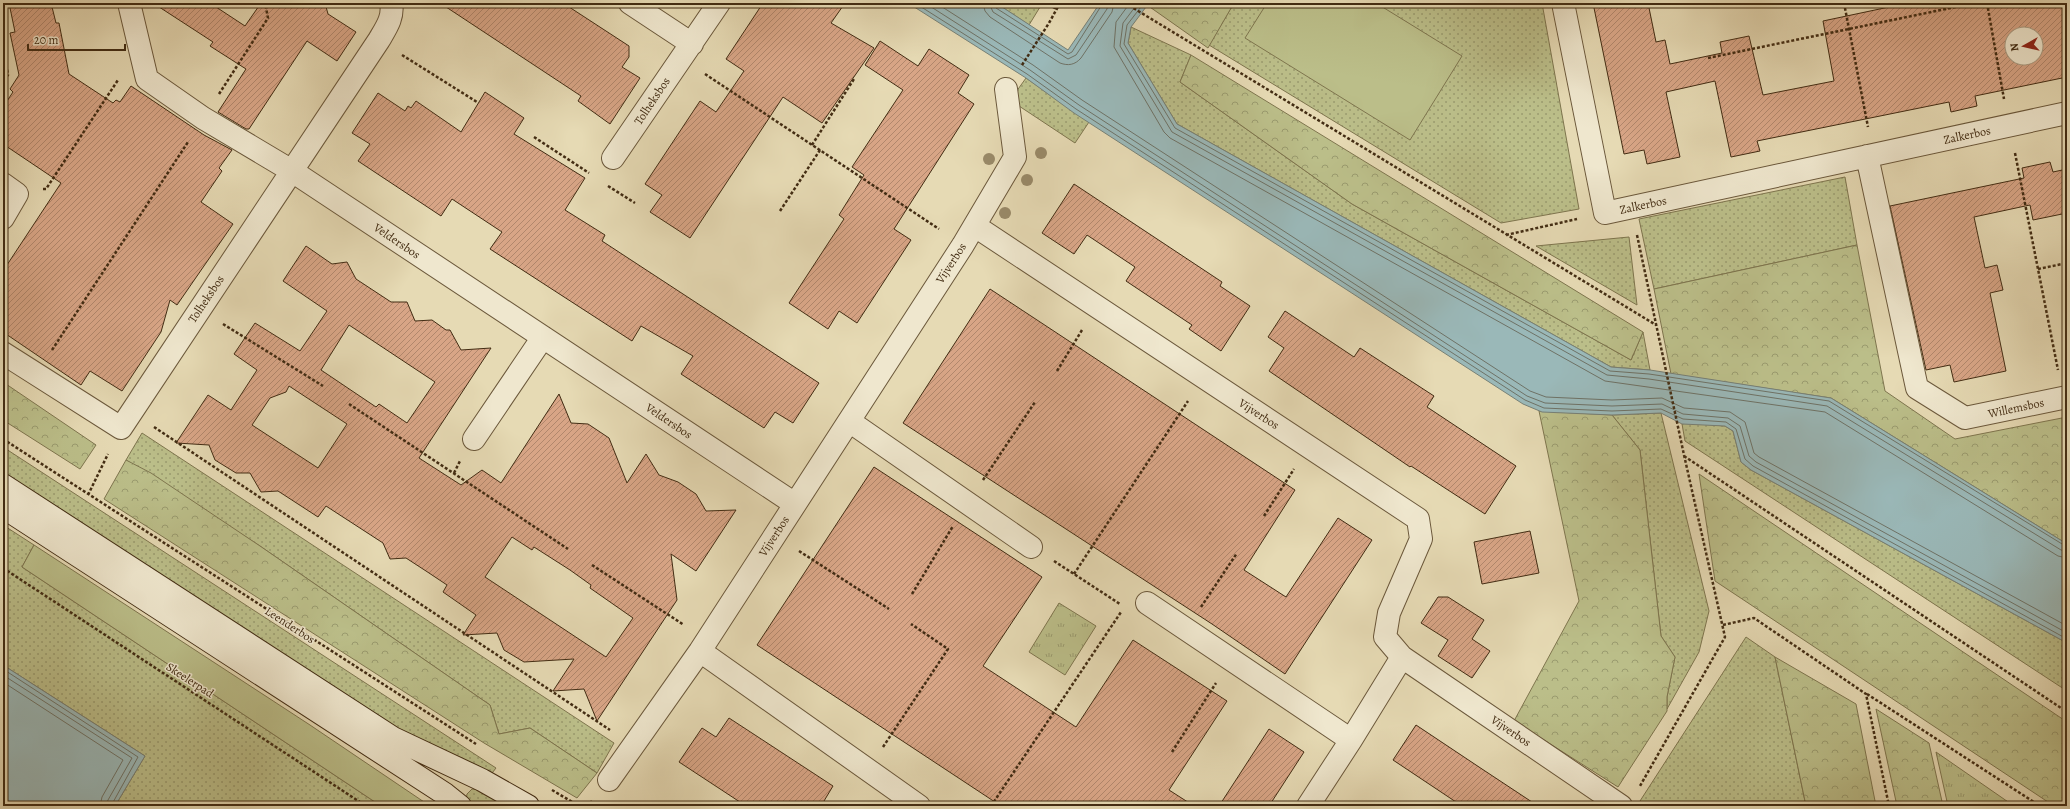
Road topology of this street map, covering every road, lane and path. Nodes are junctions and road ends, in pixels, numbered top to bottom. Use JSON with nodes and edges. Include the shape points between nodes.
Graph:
{"nodes":[{"id":1,"x":129,"y":3,"type":"edge"},
{"id":2,"x":265,"y":3,"type":"edge"},
{"id":3,"x":391,"y":3,"type":"edge"},
{"id":4,"x":630,"y":3,"type":"edge"},
{"id":5,"x":719,"y":3,"type":"edge"},
{"id":6,"x":1044,"y":3,"type":"edge"},
{"id":7,"x":1060,"y":3,"type":"edge"},
{"id":8,"x":1125,"y":3,"type":"edge"},
{"id":9,"x":1563,"y":3,"type":"edge"},
{"id":10,"x":1844,"y":3,"type":"edge"},
{"id":11,"x":1975,"y":3,"type":"edge"},
{"id":12,"x":1987,"y":3,"type":"edge"},
{"id":13,"x":1057,"y":9,"type":"junction"},
{"id":14,"x":1849,"y":29,"type":"junction"},
{"id":15,"x":379,"y":40,"type":"junction"},
{"id":16,"x":3,"y":45,"type":"edge"},
{"id":17,"x":687,"y":51,"type":"junction"},
{"id":18,"x":1708,"y":58,"type":"dead end"},
{"id":19,"x":143,"y":63,"type":"junction"},
{"id":20,"x":854,"y":79,"type":"dead end"},
{"id":21,"x":3,"y":81,"type":"edge"},
{"id":22,"x":1006,"y":89,"type":"joint"},
{"id":23,"x":478,"y":102,"type":"dead end"},
{"id":24,"x":2067,"y":113,"type":"edge"},
{"id":25,"x":203,"y":118,"type":"junction"},
{"id":26,"x":2009,"y":126,"type":"junction"},
{"id":27,"x":534,"y":137,"type":"dead end"},
{"id":28,"x":812,"y":145,"type":"junction"},
{"id":29,"x":820,"y":150,"type":"junction"},
{"id":30,"x":1871,"y":156,"type":"junction"},
{"id":31,"x":613,"y":158,"type":"dead end"},
{"id":32,"x":292,"y":171,"type":"junction"},
{"id":33,"x":592,"y":175,"type":"dead end"},
{"id":34,"x":604,"y":184,"type":"dead end"},
{"id":35,"x":10,"y":189,"type":"edge"},
{"id":36,"x":635,"y":203,"type":"dead end"},
{"id":37,"x":1631,"y":208,"type":"junction"},
{"id":38,"x":780,"y":211,"type":"dead end"},
{"id":39,"x":1605,"y":213,"type":"junction"},
{"id":40,"x":3,"y":218,"type":"edge"},
{"id":41,"x":975,"y":226,"type":"junction"},
{"id":42,"x":1505,"y":235,"type":"junction"},
{"id":43,"x":963,"y":245,"type":"junction"},
{"id":44,"x":2067,"y":263,"type":"edge"},
{"id":45,"x":2038,"y":269,"type":"junction"},
{"id":46,"x":1097,"y":306,"type":"junction"},
{"id":47,"x":200,"y":310,"type":"junction"},
{"id":48,"x":1656,"y":325,"type":"junction"},
{"id":49,"x":543,"y":337,"type":"junction"},
{"id":50,"x":3,"y":353,"type":"edge"},
{"id":51,"x":1057,"y":371,"type":"dead end"},
{"id":52,"x":37,"y":374,"type":"junction"},
{"id":53,"x":1203,"y":378,"type":"junction"},
{"id":54,"x":323,"y":386,"type":"dead end"},
{"id":55,"x":2065,"y":397,"type":"edge"},
{"id":56,"x":349,"y":404,"type":"dead end"},
{"id":57,"x":127,"y":420,"type":"junction"},
{"id":58,"x":849,"y":421,"type":"junction"},
{"id":59,"x":3,"y":439,"type":"edge"},
{"id":60,"x":474,"y":439,"type":"dead end"},
{"id":61,"x":1308,"y":446,"type":"junction"},
{"id":62,"x":1684,"y":456,"type":"junction"},
{"id":63,"x":3,"y":485,"type":"edge"},
{"id":64,"x":88,"y":495,"type":"junction"},
{"id":65,"x":795,"y":504,"type":"junction"},
{"id":66,"x":3,"y":506,"type":"edge"},
{"id":67,"x":1264,"y":516,"type":"dead end"},
{"id":68,"x":775,"y":535,"type":"junction"},
{"id":69,"x":1031,"y":547,"type":"joint"},
{"id":70,"x":568,"y":549,"type":"dead end"},
{"id":71,"x":1237,"y":553,"type":"dead end"},
{"id":72,"x":592,"y":565,"type":"dead end"},
{"id":73,"x":3,"y":568,"type":"edge"},
{"id":74,"x":1074,"y":574,"type":"junction"},
{"id":75,"x":1147,"y":603,"type":"dead end"},
{"id":76,"x":889,"y":609,"type":"dead end"},
{"id":77,"x":911,"y":624,"type":"dead end"},
{"id":78,"x":1722,"y":625,"type":"junction"},
{"id":79,"x":1185,"y":630,"type":"junction"},
{"id":80,"x":703,"y":646,"type":"junction"},
{"id":81,"x":1402,"y":657,"type":"junction"},
{"id":82,"x":1231,"y":661,"type":"junction"},
{"id":83,"x":1866,"y":694,"type":"junction"},
{"id":84,"x":2067,"y":712,"type":"edge"},
{"id":85,"x":1352,"y":740,"type":"junction"},
{"id":86,"x":476,"y":744,"type":"dead end"},
{"id":87,"x":634,"y":745,"type":"junction"},
{"id":88,"x":1172,"y":752,"type":"dead end"},
{"id":89,"x":868,"y":770,"type":"junction"},
{"id":90,"x":608,"y":780,"type":"dead end"},
{"id":91,"x":1639,"y":788,"type":"dead end"},
{"id":92,"x":549,"y":789,"type":"dead end"},
{"id":93,"x":366,"y":806,"type":"edge"},
{"id":94,"x":460,"y":806,"type":"edge"},
{"id":95,"x":528,"y":806,"type":"edge"},
{"id":96,"x":579,"y":806,"type":"edge"},
{"id":97,"x":919,"y":806,"type":"edge"},
{"id":98,"x":990,"y":806,"type":"edge"},
{"id":99,"x":1308,"y":806,"type":"edge"},
{"id":100,"x":1621,"y":806,"type":"edge"},
{"id":101,"x":1889,"y":806,"type":"edge"},
{"id":102,"x":2040,"y":806,"type":"edge"}],
"edges":[{"from":1,"to":19,"type":"street"},
{"from":2,"to":25,"type":"path","via":[[268,18]]},
{"from":3,"to":15,"type":"street","name":"Tolheksbos","via":[[392,11],[388,25]]},
{"from":4,"to":17,"type":"street"},
{"from":5,"to":17,"type":"street","name":"Tolheksbos"},
{"from":6,"to":13,"type":"path"},
{"from":7,"to":13,"type":"path"},
{"from":8,"to":42,"type":"path"},
{"from":9,"to":39,"type":"street","name":"Zalkerbos"},
{"from":10,"to":14,"type":"path"},
{"from":11,"to":14,"type":"path"},
{"from":12,"to":26,"type":"path"},
{"from":13,"to":22,"type":"path"},
{"from":14,"to":18,"type":"path"},
{"from":14,"to":30,"type":"path"},
{"from":15,"to":23,"type":"path"},
{"from":15,"to":32,"type":"street","name":"Tolheksbos"},
{"from":16,"to":21,"type":"path","via":[[8,75]]},
{"from":17,"to":28,"type":"path"},
{"from":17,"to":31,"type":"street","name":"Tolheksbos"},
{"from":19,"to":25,"type":"street","via":[[147,79]]},
{"from":19,"to":35,"type":"path","via":[[122,74],[46,189]]},
{"from":20,"to":28,"type":"path"},
{"from":22,"to":41,"type":"street","name":"Vijverbos","via":[[1015,157]]},
{"from":24,"to":26,"type":"street","name":"Zalkerbos"},
{"from":25,"to":32,"type":"street"},
{"from":25,"to":52,"type":"path"},
{"from":26,"to":30,"type":"street","name":"Zalkerbos"},
{"from":26,"to":45,"type":"path"},
{"from":27,"to":33,"type":"path"},
{"from":28,"to":29,"type":"path"},
{"from":29,"to":38,"type":"path"},
{"from":29,"to":43,"type":"path"},
{"from":30,"to":37,"type":"street","name":"Zalkerbos"},
{"from":30,"to":55,"type":"street","name":"Willemsbos","via":[[1917,388],[1965,418]]},
{"from":32,"to":47,"type":"street","name":"Tolheksbos"},
{"from":32,"to":49,"type":"street","name":"Veldersbos"},
{"from":34,"to":36,"type":"path"},
{"from":35,"to":40,"type":"street"},
{"from":37,"to":39,"type":"street","name":"Zalkerbos"},
{"from":37,"to":48,"type":"path"},
{"from":39,"to":42,"type":"path"},
{"from":41,"to":43,"type":"street","name":"Vijverbos"},
{"from":41,"to":46,"type":"street","name":"Vijverbos"},
{"from":42,"to":48,"type":"path"},
{"from":43,"to":58,"type":"street","name":"Vijverbos"},
{"from":44,"to":45,"type":"path"},
{"from":45,"to":55,"type":"path"},
{"from":46,"to":51,"type":"path"},
{"from":46,"to":53,"type":"street","name":"Vijverbos"},
{"from":47,"to":54,"type":"path"},
{"from":47,"to":57,"type":"street","name":"Tolheksbos"},
{"from":48,"to":62,"type":"path"},
{"from":49,"to":60,"type":"street"},
{"from":49,"to":65,"type":"street","name":"Veldersbos"},
{"from":50,"to":52,"type":"street"},
{"from":52,"to":57,"type":"street"},
{"from":53,"to":61,"type":"street","name":"Vijverbos"},
{"from":53,"to":74,"type":"path"},
{"from":56,"to":70,"type":"path"},
{"from":57,"to":64,"type":"path"},
{"from":57,"to":87,"type":"path"},
{"from":58,"to":65,"type":"street","name":"Vijverbos"},
{"from":58,"to":69,"type":"street"},
{"from":59,"to":64,"type":"path","name":"Leenderbos"},
{"from":61,"to":67,"type":"path"},
{"from":61,"to":81,"type":"street","name":"Vijverbos","via":[[1418,519],[1421,539],[1389,613],[1385,637]]},
{"from":62,"to":78,"type":"path"},
{"from":62,"to":84,"type":"path"},
{"from":63,"to":95,"type":"street","via":[[393,738],[482,780]]},
{"from":64,"to":86,"type":"path","name":"Leenderbos"},
{"from":65,"to":68,"type":"street","name":"Vijverbos"},
{"from":66,"to":94,"type":"street"},
{"from":68,"to":76,"type":"path"},
{"from":68,"to":80,"type":"street","name":"Vijverbos"},
{"from":69,"to":74,"type":"path"},
{"from":71,"to":79,"type":"path"},
{"from":72,"to":80,"type":"path"},
{"from":73,"to":93,"type":"path","name":"Skeelerpad"},
{"from":74,"to":98,"type":"path","via":[[1125,607]]},
{"from":75,"to":79,"type":"street"},
{"from":77,"to":89,"type":"path","via":[[948,649]]},
{"from":78,"to":83,"type":"path","via":[[1754,618]]},
{"from":78,"to":91,"type":"path","via":[[1725,637]]},
{"from":79,"to":82,"type":"street"},
{"from":80,"to":87,"type":"street","name":"Vijverbos"},
{"from":80,"to":89,"type":"street"},
{"from":81,"to":85,"type":"street"},
{"from":81,"to":100,"type":"street","name":"Vijverbos"},
{"from":82,"to":85,"type":"street"},
{"from":82,"to":88,"type":"path"},
{"from":83,"to":101,"type":"path"},
{"from":83,"to":102,"type":"path"},
{"from":85,"to":99,"type":"street"},
{"from":87,"to":90,"type":"street","name":"Vijverbos"},
{"from":89,"to":97,"type":"street"},
{"from":92,"to":96,"type":"path"}]}
